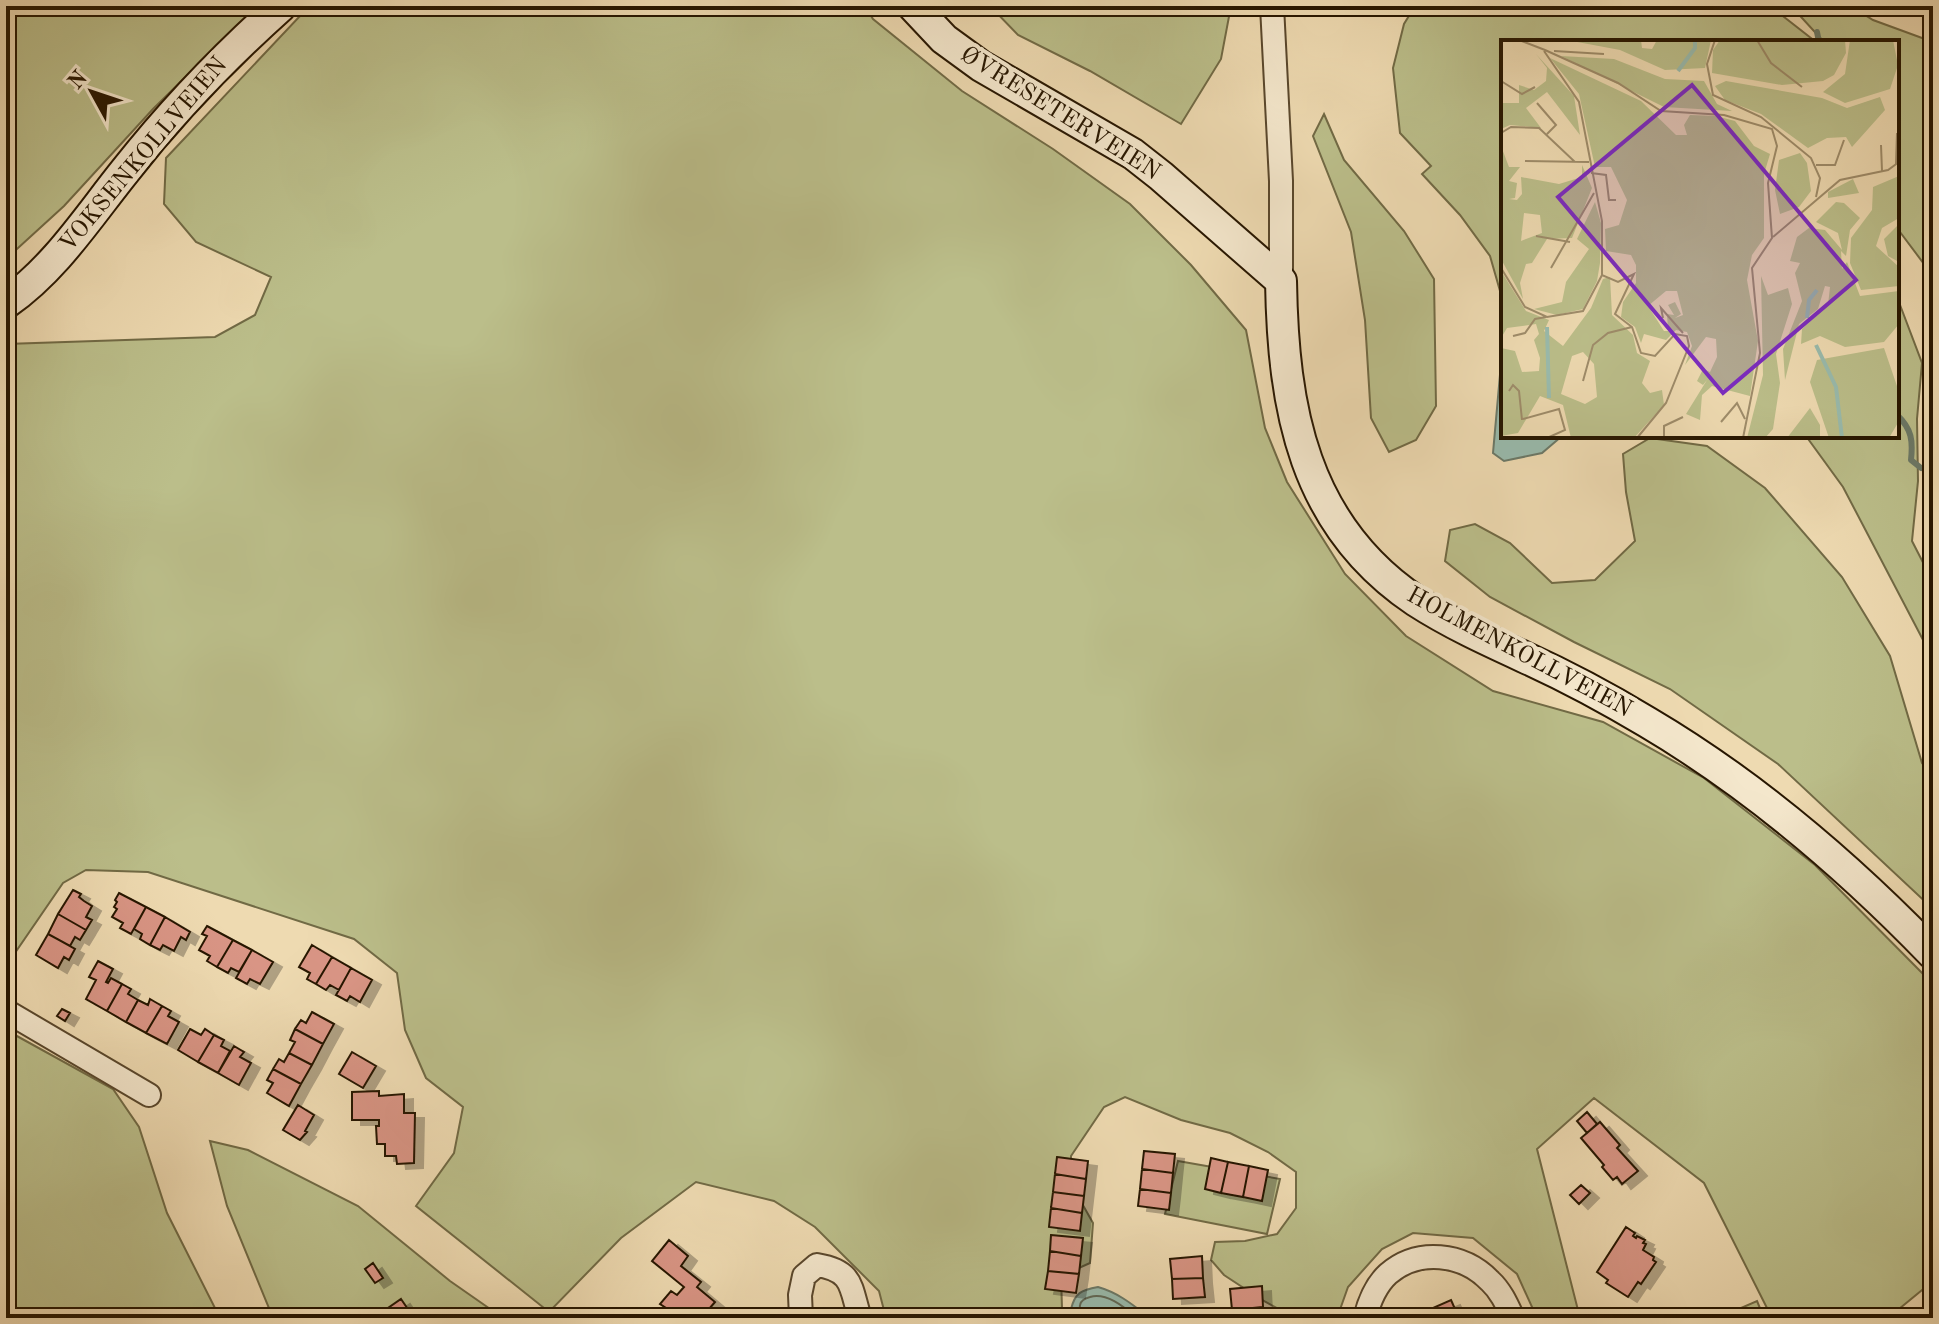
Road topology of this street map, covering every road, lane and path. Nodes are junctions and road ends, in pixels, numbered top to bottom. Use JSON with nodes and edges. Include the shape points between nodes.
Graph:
{"nodes":[{"id":1,"x":281,"y":6,"type":"edge"},
{"id":2,"x":913,"y":6,"type":"edge"},
{"id":3,"x":1272,"y":6,"type":"edge"},
{"id":4,"x":1281,"y":281,"type":"junction"},
{"id":5,"x":6,"y":303,"type":"edge"},
{"id":6,"x":1933,"y":954,"type":"edge"},
{"id":7,"x":6,"y":1011,"type":"edge"},
{"id":8,"x":149,"y":1095,"type":"dead end"},
{"id":9,"x":801,"y":1318,"type":"edge"},
{"id":10,"x":860,"y":1318,"type":"edge"},
{"id":11,"x":1365,"y":1318,"type":"edge"},
{"id":12,"x":1513,"y":1318,"type":"edge"}],
"edges":[{"from":1,"to":5,"type":"main road","name":"VOKSENKOLLVEIEN","via":[[186,99],[59,254]]},
{"from":2,"to":4,"type":"main road","name":"ØVRESETERVEIEN","via":[[944,39],[981,66],[1133,154]]},
{"from":3,"to":4,"type":"street","name":"HOLMENKOLLVEIEN"},
{"from":4,"to":6,"type":"main road","name":"HOLMENKOLLVEIEN","via":[[1287,381],[1304,453],[1326,506],[1373,567],[1440,615],[1597,694],[1712,764],[1824,852]]},
{"from":7,"to":8,"type":"street"},
{"from":9,"to":10,"type":"street","via":[[804,1276],[817,1265],[847,1277]]},
{"from":11,"to":12,"type":"street","via":[[1387,1275],[1413,1260],[1438,1256],[1481,1272]]}]}
